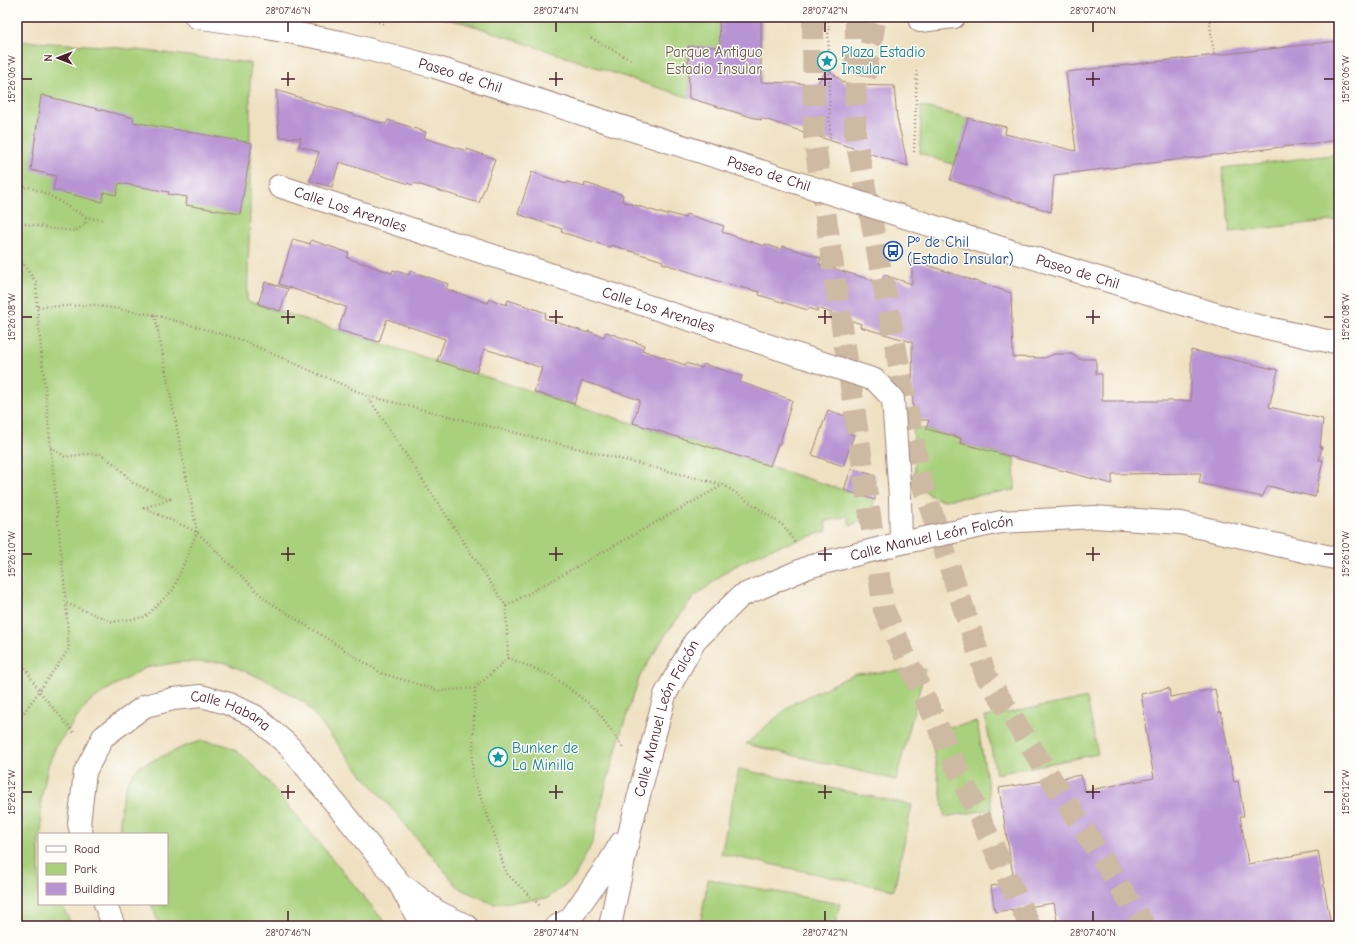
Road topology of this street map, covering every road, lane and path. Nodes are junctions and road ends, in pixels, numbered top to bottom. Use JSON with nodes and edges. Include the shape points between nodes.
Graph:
{"nodes":[{"id":1,"x":196,"y":17,"type":"edge"},
{"id":2,"x":828,"y":17,"type":"edge"},
{"id":3,"x":954,"y":17,"type":"edge"},
{"id":4,"x":1209,"y":17,"type":"edge"},
{"id":5,"x":920,"y":21,"type":"dead end"},
{"id":6,"x":591,"y":38,"type":"dead end"},
{"id":7,"x":1214,"y":55,"type":"dead end"},
{"id":8,"x":631,"y":60,"type":"dead end"},
{"id":9,"x":917,"y":70,"type":"dead end"},
{"id":10,"x":17,"y":87,"type":"edge"},
{"id":11,"x":17,"y":94,"type":"edge"},
{"id":12,"x":17,"y":106,"type":"edge"},
{"id":13,"x":17,"y":124,"type":"edge"},
{"id":14,"x":830,"y":140,"type":"dead end"},
{"id":15,"x":914,"y":152,"type":"dead end"},
{"id":16,"x":279,"y":186,"type":"dead end"},
{"id":17,"x":17,"y":187,"type":"edge"},
{"id":18,"x":86,"y":217,"type":"junction"},
{"id":19,"x":103,"y":220,"type":"dead end"},
{"id":20,"x":17,"y":225,"type":"edge"},
{"id":21,"x":17,"y":255,"type":"edge"},
{"id":22,"x":37,"y":307,"type":"junction"},
{"id":23,"x":155,"y":316,"type":"junction"},
{"id":24,"x":1339,"y":342,"type":"edge"},
{"id":25,"x":368,"y":396,"type":"junction"},
{"id":26,"x":51,"y":446,"type":"junction"},
{"id":27,"x":724,"y":485,"type":"junction"},
{"id":28,"x":197,"y":532,"type":"junction"},
{"id":29,"x":901,"y":544,"type":"junction"},
{"id":30,"x":1339,"y":559,"type":"edge"},
{"id":31,"x":811,"y":566,"type":"junction"},
{"id":32,"x":66,"y":602,"type":"junction"},
{"id":33,"x":506,"y":606,"type":"junction"},
{"id":34,"x":17,"y":654,"type":"edge"},
{"id":35,"x":508,"y":658,"type":"junction"},
{"id":36,"x":475,"y":688,"type":"junction"},
{"id":37,"x":39,"y":691,"type":"junction"},
{"id":38,"x":17,"y":722,"type":"edge"},
{"id":39,"x":94,"y":756,"type":"junction"},
{"id":40,"x":644,"y":778,"type":"junction"},
{"id":41,"x":631,"y":826,"type":"junction"},
{"id":42,"x":82,"y":833,"type":"edge"},
{"id":43,"x":398,"y":881,"type":"junction"},
{"id":44,"x":105,"y":905,"type":"edge"},
{"id":45,"x":559,"y":925,"type":"edge"},
{"id":46,"x":114,"y":926,"type":"edge"},
{"id":47,"x":422,"y":926,"type":"edge"},
{"id":48,"x":467,"y":926,"type":"edge"},
{"id":49,"x":610,"y":926,"type":"edge"}],
"edges":[{"from":1,"to":24,"type":"street","name":"Paseo de Chil","via":[[341,42],[435,67],[1245,323]]},
{"from":2,"to":14,"type":"path"},
{"from":3,"to":5,"type":"street"},
{"from":4,"to":7,"type":"path"},
{"from":6,"to":8,"type":"path"},
{"from":9,"to":15,"type":"path"},
{"from":10,"to":11,"type":"path"},
{"from":12,"to":13,"type":"path"},
{"from":16,"to":29,"type":"street","name":"Calle Los Arenales","via":[[875,380],[893,399]]},
{"from":17,"to":18,"type":"path","via":[[29,187],[47,194]]},
{"from":18,"to":19,"type":"path"},
{"from":18,"to":20,"type":"path","via":[[85,225],[75,231]]},
{"from":21,"to":22,"type":"path","via":[[36,282]]},
{"from":22,"to":23,"type":"path","via":[[94,305]]},
{"from":22,"to":26,"type":"path"},
{"from":23,"to":25,"type":"path","via":[[239,339]]},
{"from":23,"to":28,"type":"path"},
{"from":25,"to":27,"type":"path"},
{"from":25,"to":33,"type":"path"},
{"from":26,"to":28,"type":"path","via":[[65,458],[100,454],[116,465],[133,483],[170,499],[144,508]]},
{"from":26,"to":32,"type":"path"},
{"from":27,"to":31,"type":"path","via":[[784,526]]},
{"from":27,"to":33,"type":"path"},
{"from":28,"to":32,"type":"path","via":[[173,590],[145,617],[113,622]]},
{"from":28,"to":36,"type":"path","via":[[265,599],[381,673],[440,691]]},
{"from":29,"to":30,"type":"street","name":"Calle Manuel León Falcón","via":[[1001,522],[1094,517],[1181,523]]},
{"from":29,"to":31,"type":"street","name":"Calle Manuel León Falcón"},
{"from":31,"to":40,"type":"street","name":"Calle Manuel León Falcón","via":[[741,596],[695,641],[666,695]]},
{"from":32,"to":37,"type":"path","via":[[68,649]]},
{"from":33,"to":35,"type":"path"},
{"from":34,"to":37,"type":"path"},
{"from":35,"to":36,"type":"path"},
{"from":35,"to":40,"type":"path","via":[[552,676],[597,710]]},
{"from":36,"to":45,"type":"path","via":[[472,774],[506,873]]},
{"from":37,"to":38,"type":"path"},
{"from":37,"to":39,"type":"path"},
{"from":39,"to":42,"type":"street","name":"Calle Habana","via":[[85,772],[79,824]]},
{"from":39,"to":43,"type":"street","name":"Calle Habana","via":[[103,737],[145,706],[201,696],[226,704],[255,716],[289,746]]},
{"from":40,"to":41,"type":"street","name":"Calle Manuel León Falcón"},
{"from":41,"to":45,"type":"street","via":[[610,864],[570,919]]},
{"from":41,"to":49,"type":"street"},
{"from":43,"to":47,"type":"street","name":"Calle Habana"},
{"from":43,"to":48,"type":"street","name":"Calle Habana","via":[[438,912]]},
{"from":44,"to":46,"type":"street"}]}
